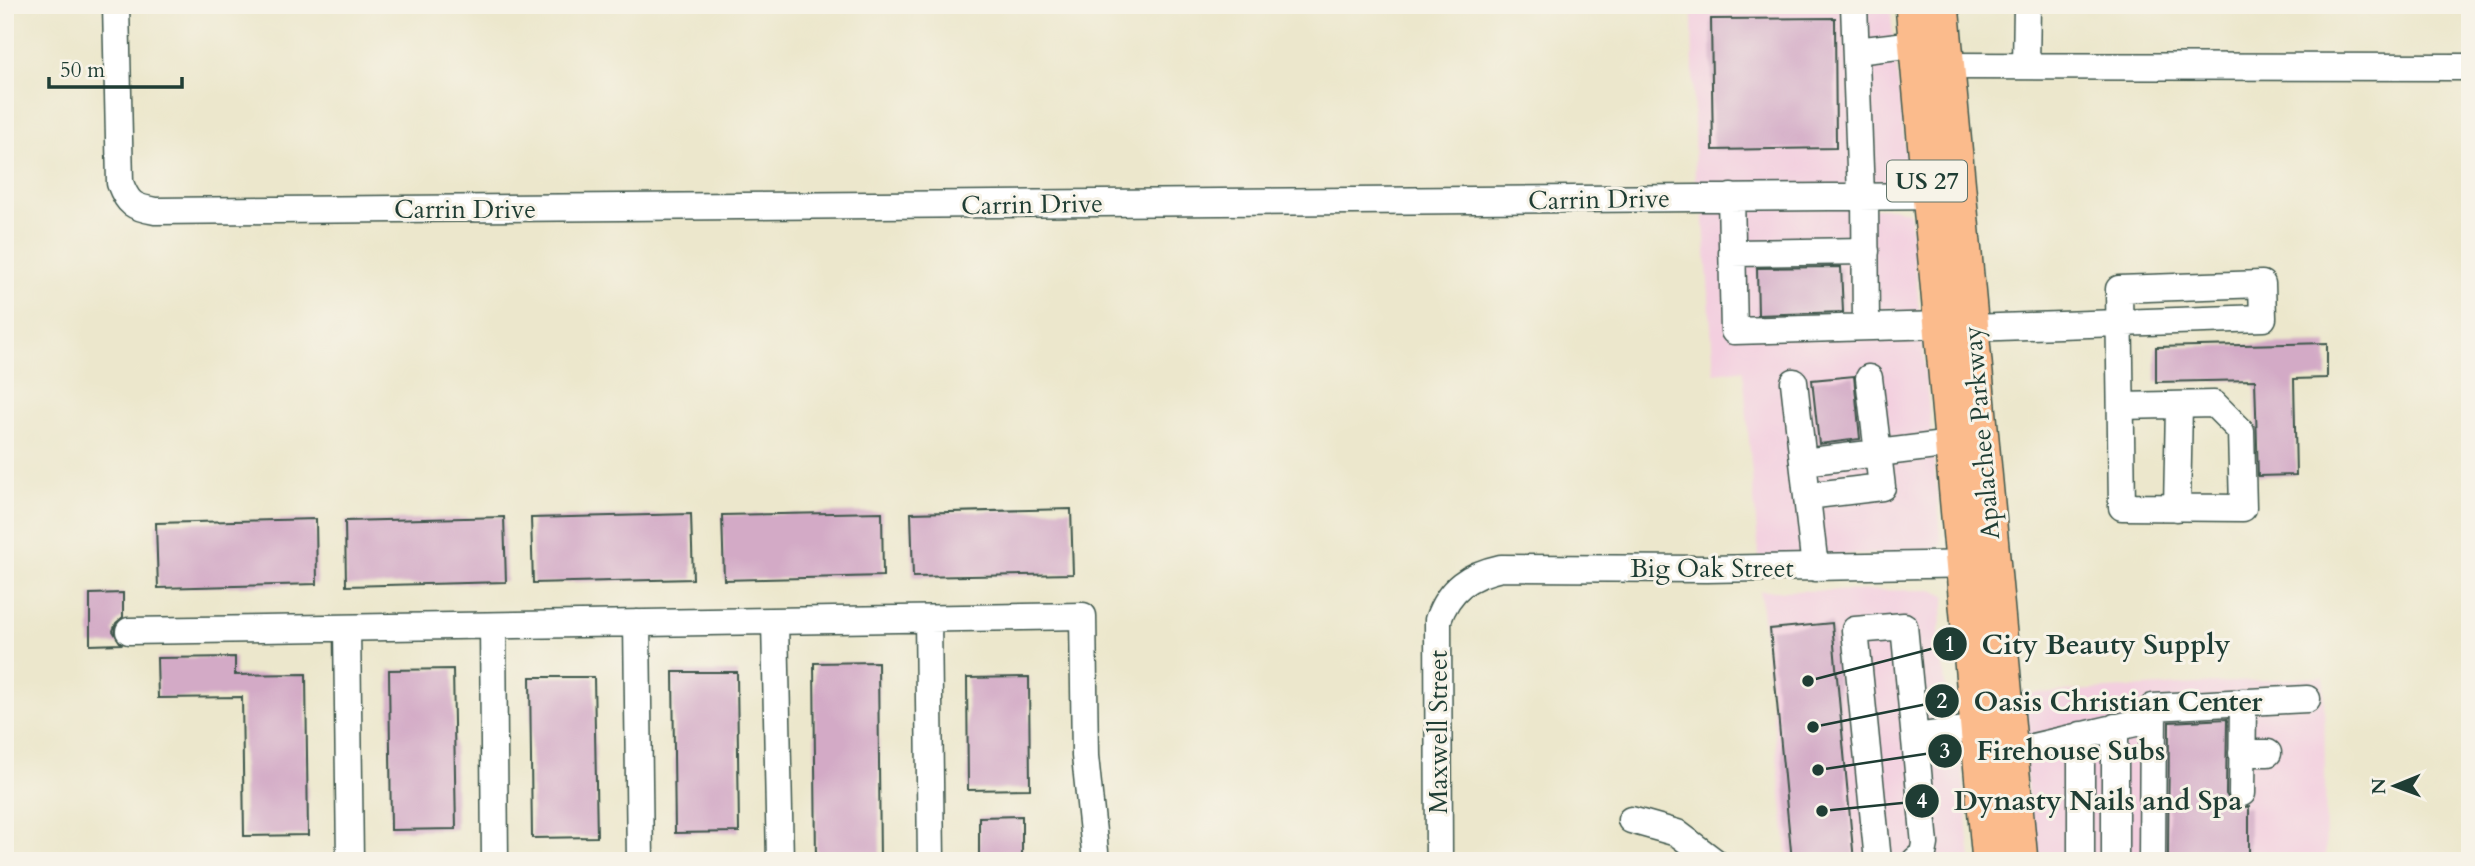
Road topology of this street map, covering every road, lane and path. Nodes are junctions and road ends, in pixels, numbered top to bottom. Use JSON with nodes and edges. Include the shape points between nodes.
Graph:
{"nodes":[{"id":1,"x":116,"y":5,"type":"edge"},
{"id":2,"x":1854,"y":5,"type":"edge"},
{"id":3,"x":1912,"y":5,"type":"edge"},
{"id":4,"x":1942,"y":5,"type":"edge"},
{"id":5,"x":2027,"y":5,"type":"edge"},
{"id":6,"x":1915,"y":44,"type":"junction"},
{"id":7,"x":1856,"y":51,"type":"junction"},
{"id":8,"x":1948,"y":66,"type":"junction"},
{"id":9,"x":2026,"y":66,"type":"junction"},
{"id":10,"x":2470,"y":67,"type":"edge"},
{"id":11,"x":1863,"y":196,"type":"junction"},
{"id":12,"x":1944,"y":196,"type":"junction"},
{"id":13,"x":1731,"y":197,"type":"junction"},
{"id":14,"x":1866,"y":251,"type":"junction"},
{"id":15,"x":1732,"y":253,"type":"junction"},
{"id":16,"x":2119,"y":323,"type":"junction"},
{"id":17,"x":1956,"y":326,"type":"junction"},
{"id":18,"x":1866,"y":327,"type":"junction"},
{"id":19,"x":1869,"y":379,"type":"dead end"},
{"id":20,"x":1794,"y":382,"type":"dead end"},
{"id":21,"x":2179,"y":405,"type":"junction"},
{"id":22,"x":2120,"y":406,"type":"junction"},
{"id":23,"x":1952,"y":444,"type":"junction"},
{"id":24,"x":1878,"y":454,"type":"junction"},
{"id":25,"x":1803,"y":462,"type":"junction"},
{"id":26,"x":1807,"y":496,"type":"junction"},
{"id":27,"x":2178,"y":508,"type":"junction"},
{"id":28,"x":1978,"y":564,"type":"junction"},
{"id":29,"x":1815,"y":568,"type":"junction"},
{"id":30,"x":1444,"y":604,"type":"joint"},
{"id":31,"x":928,"y":619,"type":"junction"},
{"id":32,"x":775,"y":621,"type":"junction"},
{"id":33,"x":637,"y":623,"type":"junction"},
{"id":34,"x":493,"y":626,"type":"junction"},
{"id":35,"x":347,"y":628,"type":"junction"},
{"id":36,"x":129,"y":632,"type":"dead end"},
{"id":37,"x":2307,"y":699,"type":"dead end"},
{"id":38,"x":2243,"y":702,"type":"junction"},
{"id":39,"x":2153,"y":719,"type":"junction"},
{"id":40,"x":2115,"y":727,"type":"junction"},
{"id":41,"x":1978,"y":728,"type":"junction"},
{"id":42,"x":2081,"y":735,"type":"junction"},
{"id":43,"x":1915,"y":737,"type":"junction"},
{"id":44,"x":2011,"y":752,"type":"junction"},
{"id":45,"x":2242,"y":793,"type":"dead end"},
{"id":46,"x":1630,"y":820,"type":"dead end"},
{"id":47,"x":1100,"y":856,"type":"edge"},
{"id":48,"x":350,"y":861,"type":"edge"},
{"id":49,"x":495,"y":861,"type":"edge"},
{"id":50,"x":640,"y":861,"type":"edge"},
{"id":51,"x":779,"y":861,"type":"edge"},
{"id":52,"x":931,"y":861,"type":"edge"},
{"id":53,"x":1439,"y":861,"type":"edge"},
{"id":54,"x":1714,"y":861,"type":"edge"},
{"id":55,"x":1878,"y":861,"type":"edge"},
{"id":56,"x":1915,"y":861,"type":"edge"},
{"id":57,"x":1989,"y":861,"type":"edge"},
{"id":58,"x":2021,"y":861,"type":"edge"},
{"id":59,"x":2081,"y":861,"type":"edge"},
{"id":60,"x":2115,"y":861,"type":"edge"},
{"id":61,"x":2152,"y":861,"type":"edge"}],
"edges":[{"from":1,"to":13,"type":"street","name":"Carrin Drive","via":[[120,183],[133,207],[155,211]]},
{"from":2,"to":7,"type":"street"},
{"from":3,"to":6,"type":"main road","name":"Apalachee Parkway","number":"US 27"},
{"from":4,"to":8,"type":"main road","name":"Apalachee Parkway","number":"US 27"},
{"from":5,"to":9,"type":"street"},
{"from":6,"to":7,"type":"street"},
{"from":6,"to":12,"type":"main road","name":"Apalachee Parkway","number":"US 27"},
{"from":7,"to":11,"type":"street"},
{"from":8,"to":9,"type":"street"},
{"from":8,"to":12,"type":"main road","name":"Apalachee Parkway","number":"US 27"},
{"from":9,"to":10,"type":"street"},
{"from":11,"to":12,"type":"street","name":"Carrin Drive"},
{"from":11,"to":13,"type":"street","name":"Carrin Drive"},
{"from":11,"to":14,"type":"street"},
{"from":12,"to":17,"type":"main road","name":"Apalachee Parkway","number":"US 27"},
{"from":13,"to":15,"type":"street"},
{"from":14,"to":15,"type":"street"},
{"from":14,"to":18,"type":"street"},
{"from":15,"to":18,"type":"street","via":[[1734,331]]},
{"from":16,"to":16,"type":"street","via":[[2119,289],[2262,284],[2263,318]]},
{"from":16,"to":17,"type":"street"},
{"from":16,"to":22,"type":"street"},
{"from":17,"to":18,"type":"street"},
{"from":17,"to":23,"type":"main road","name":"Apalachee Parkway","number":"US 27"},
{"from":17,"to":28,"type":"main road","name":"Apalachee Parkway","number":"US 27"},
{"from":19,"to":24,"type":"street"},
{"from":20,"to":25,"type":"street"},
{"from":21,"to":22,"type":"street"},
{"from":21,"to":27,"type":"street"},
{"from":21,"to":27,"type":"street","via":[[2214,404],[2241,431],[2243,508]]},
{"from":22,"to":27,"type":"street","via":[[2122,507]]},
{"from":23,"to":24,"type":"street"},
{"from":23,"to":28,"type":"main road","name":"Apalachee Parkway","number":"US 27"},
{"from":24,"to":25,"type":"street"},
{"from":24,"to":26,"type":"street","via":[[1882,487]]},
{"from":25,"to":26,"type":"street"},
{"from":26,"to":29,"type":"street"},
{"from":28,"to":29,"type":"street","name":"Big Oak Street"},
{"from":28,"to":41,"type":"main road","name":"Apalachee Parkway","number":"US 27"},
{"from":28,"to":44,"type":"main road","name":"Apalachee Parkway","number":"US 27"},
{"from":29,"to":30,"type":"street","name":"Big Oak Street","via":[[1501,568],[1472,576]]},
{"from":30,"to":53,"type":"street","name":"Maxwell Street","via":[[1438,620],[1436,666]]},
{"from":31,"to":32,"type":"street"},
{"from":31,"to":47,"type":"street","via":[[1083,616],[1085,756]]},
{"from":31,"to":52,"type":"street"},
{"from":32,"to":33,"type":"street"},
{"from":32,"to":51,"type":"street"},
{"from":33,"to":34,"type":"street"},
{"from":33,"to":50,"type":"street"},
{"from":34,"to":35,"type":"street"},
{"from":34,"to":49,"type":"street"},
{"from":35,"to":36,"type":"street"},
{"from":35,"to":48,"type":"street"},
{"from":37,"to":38,"type":"street"},
{"from":38,"to":39,"type":"street","via":[[2153,707]]},
{"from":38,"to":45,"type":"street","via":[[2255,753]]},
{"from":39,"to":40,"type":"street"},
{"from":39,"to":61,"type":"street"},
{"from":40,"to":42,"type":"street"},
{"from":40,"to":60,"type":"street"},
{"from":41,"to":43,"type":"street"},
{"from":41,"to":57,"type":"main road","name":"Apalachee Parkway","number":"US 27"},
{"from":42,"to":44,"type":"street"},
{"from":42,"to":59,"type":"street"},
{"from":43,"to":55,"type":"street","via":[[1904,626],[1855,630]]},
{"from":43,"to":56,"type":"street","via":[[1925,844]]},
{"from":44,"to":58,"type":"main road","name":"Apalachee Parkway","number":"US 27"},
{"from":46,"to":54,"type":"street","via":[[1677,833]]}]}
